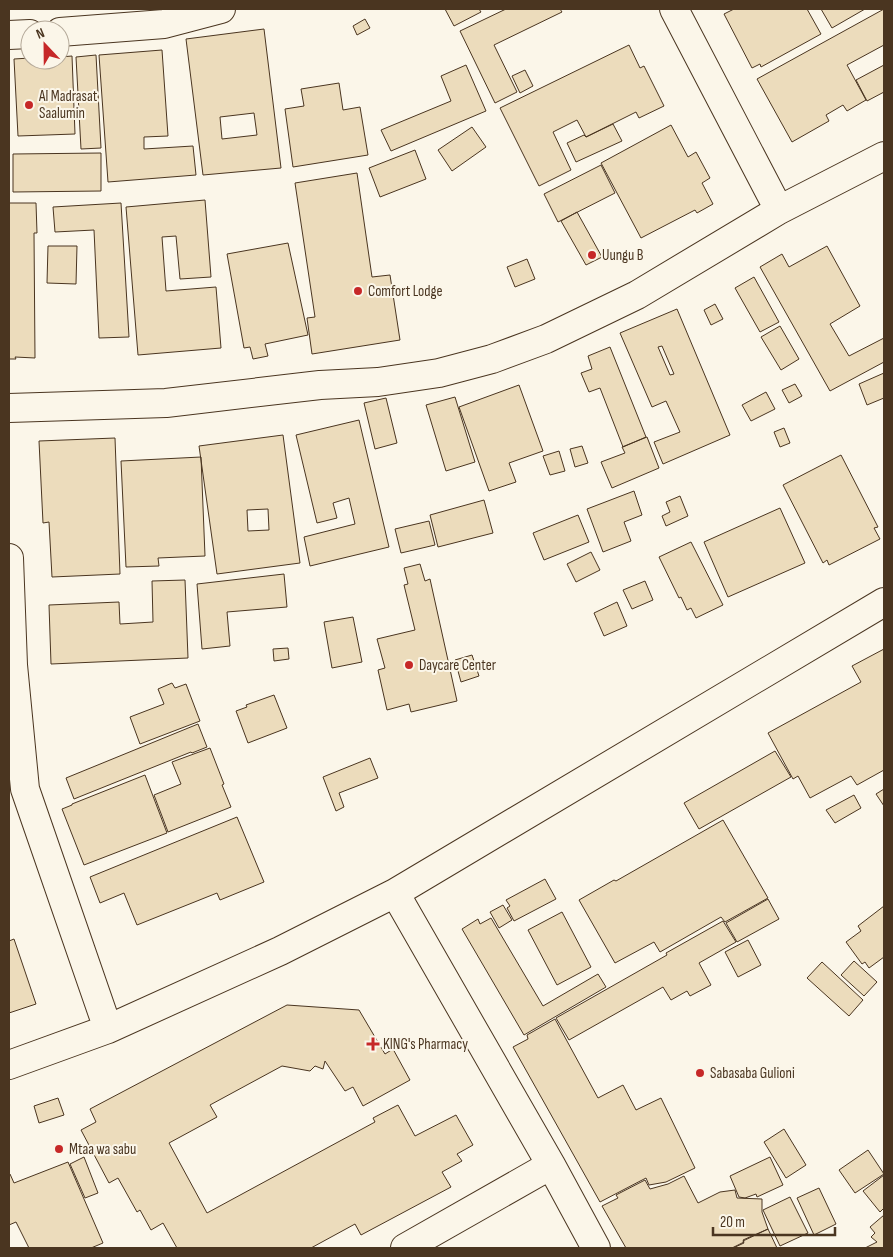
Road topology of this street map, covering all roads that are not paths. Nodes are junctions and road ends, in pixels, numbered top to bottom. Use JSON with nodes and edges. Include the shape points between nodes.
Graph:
{"nodes":[{"id":1,"x":221,"y":9,"type":"edge"},
{"id":2,"x":674,"y":9,"type":"edge"},
{"id":3,"x":70,"y":31,"type":"edge"},
{"id":4,"x":884,"y":156,"type":"edge"},
{"id":5,"x":779,"y":210,"type":"junction"},
{"id":6,"x":9,"y":408,"type":"edge"},
{"id":7,"x":9,"y":558,"type":"edge"},
{"id":8,"x":884,"y":602,"type":"edge"},
{"id":9,"x":395,"y":893,"type":"junction"},
{"id":10,"x":108,"y":1029,"type":"junction"},
{"id":11,"x":9,"y":1066,"type":"edge"},
{"id":12,"x":551,"y":1164,"type":"junction"},
{"id":13,"x":405,"y":1248,"type":"edge"},
{"id":14,"x":596,"y":1248,"type":"edge"}],
"edges":[{"from":1,"to":3,"type":"street","via":[[164,24]]},
{"from":2,"to":5,"type":"street"},
{"from":4,"to":5,"type":"street"},
{"from":5,"to":6,"type":"street","via":[[637,295],[546,339],[492,359],[439,373],[378,382],[166,402]]},
{"from":7,"to":10,"type":"street","via":[[25,790]]},
{"from":8,"to":9,"type":"street"},
{"from":9,"to":10,"type":"street","via":[[280,951]]},
{"from":9,"to":12,"type":"street"},
{"from":10,"to":11,"type":"street"},
{"from":12,"to":13,"type":"street"},
{"from":12,"to":14,"type":"street"}]}
